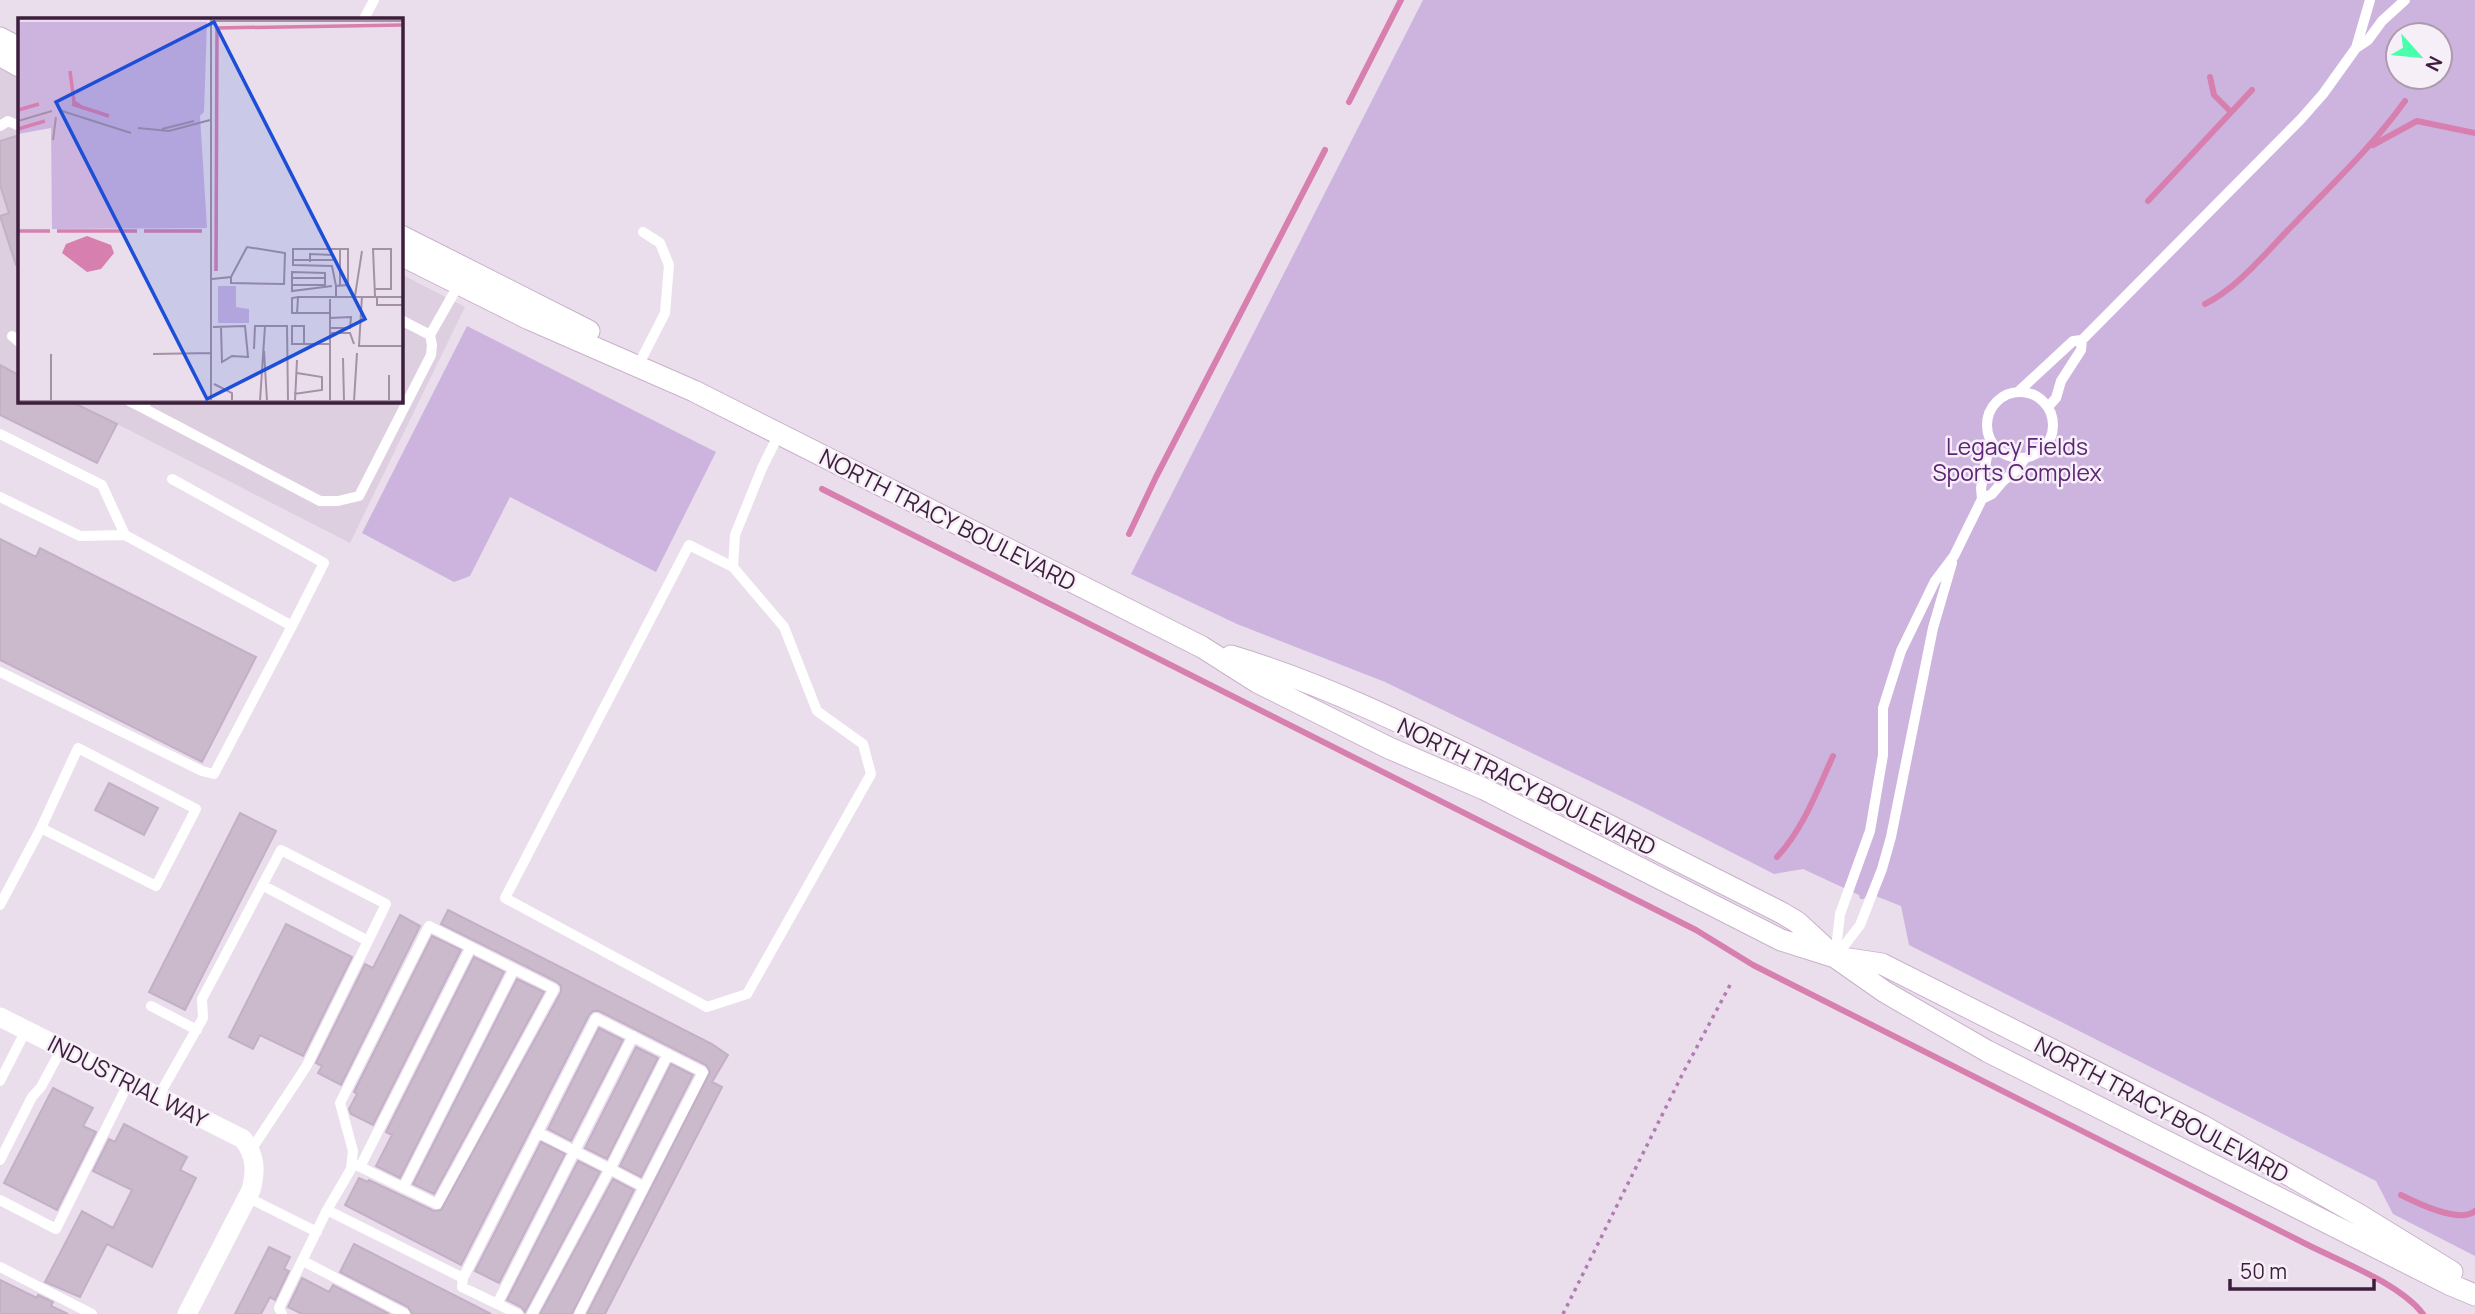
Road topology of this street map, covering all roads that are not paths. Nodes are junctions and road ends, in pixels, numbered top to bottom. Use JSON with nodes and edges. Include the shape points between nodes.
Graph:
{"nodes":[{"id":1,"x":374,"y":0,"type":"edge"},
{"id":2,"x":2370,"y":0,"type":"edge"},
{"id":3,"x":2405,"y":0,"type":"edge"},
{"id":4,"x":365,"y":18,"type":"edge"},
{"id":5,"x":0,"y":38,"type":"edge"},
{"id":6,"x":18,"y":47,"type":"edge"},
{"id":7,"x":2356,"y":48,"type":"junction"},
{"id":8,"x":0,"y":55,"type":"edge"},
{"id":9,"x":18,"y":65,"type":"edge"},
{"id":10,"x":0,"y":71,"type":"edge"},
{"id":11,"x":18,"y":73,"type":"edge"},
{"id":12,"x":0,"y":126,"type":"edge"},
{"id":13,"x":18,"y":126,"type":"edge"},
{"id":14,"x":643,"y":232,"type":"dead end"},
{"id":15,"x":402,"y":237,"type":"edge"},
{"id":16,"x":402,"y":256,"type":"edge"},
{"id":17,"x":459,"y":284,"type":"junction"},
{"id":18,"x":402,"y":321,"type":"edge"},
{"id":19,"x":430,"y":335,"type":"junction"},
{"id":20,"x":2082,"y":340,"type":"junction"},
{"id":21,"x":642,"y":358,"type":"junction"},
{"id":22,"x":694,"y":391,"type":"junction"},
{"id":23,"x":2018,"y":391,"type":"junction"},
{"id":24,"x":145,"y":404,"type":"edge"},
{"id":25,"x":2048,"y":407,"type":"junction"},
{"id":26,"x":780,"y":433,"type":"junction"},
{"id":27,"x":0,"y":434,"type":"edge"},
{"id":28,"x":1990,"y":440,"type":"junction"},
{"id":29,"x":2025,"y":457,"type":"junction"},
{"id":30,"x":172,"y":479,"type":"dead end"},
{"id":31,"x":0,"y":497,"type":"edge"},
{"id":32,"x":1982,"y":499,"type":"junction"},
{"id":33,"x":125,"y":535,"type":"junction"},
{"id":34,"x":1954,"y":556,"type":"junction"},
{"id":35,"x":733,"y":567,"type":"junction"},
{"id":36,"x":292,"y":626,"type":"junction"},
{"id":37,"x":1202,"y":647,"type":"junction"},
{"id":38,"x":0,"y":672,"type":"edge"},
{"id":39,"x":41,"y":828,"type":"junction"},
{"id":40,"x":262,"y":885,"type":"junction"},
{"id":41,"x":0,"y":905,"type":"edge"},
{"id":42,"x":368,"y":941,"type":"junction"},
{"id":43,"x":471,"y":947,"type":"junction"},
{"id":44,"x":1835,"y":957,"type":"junction"},
{"id":45,"x":514,"y":969,"type":"junction"},
{"id":46,"x":152,"y":1006,"type":"dead end"},
{"id":47,"x":0,"y":1017,"type":"edge"},
{"id":48,"x":26,"y":1030,"type":"junction"},
{"id":49,"x":197,"y":1030,"type":"junction"},
{"id":50,"x":633,"y":1037,"type":"junction"},
{"id":51,"x":62,"y":1048,"type":"junction"},
{"id":52,"x":668,"y":1054,"type":"junction"},
{"id":53,"x":0,"y":1081,"type":"edge"},
{"id":54,"x":129,"y":1082,"type":"junction"},
{"id":55,"x":158,"y":1097,"type":"junction"},
{"id":56,"x":537,"y":1132,"type":"junction"},
{"id":57,"x":251,"y":1150,"type":"junction"},
{"id":58,"x":574,"y":1151,"type":"junction"},
{"id":59,"x":0,"y":1160,"type":"edge"},
{"id":60,"x":356,"y":1165,"type":"junction"},
{"id":61,"x":610,"y":1169,"type":"junction"},
{"id":62,"x":644,"y":1186,"type":"junction"},
{"id":63,"x":404,"y":1188,"type":"junction"},
{"id":64,"x":247,"y":1197,"type":"junction"},
{"id":65,"x":0,"y":1200,"type":"edge"},
{"id":66,"x":327,"y":1210,"type":"junction"},
{"id":67,"x":317,"y":1232,"type":"junction"},
{"id":68,"x":303,"y":1261,"type":"junction"},
{"id":69,"x":0,"y":1267,"type":"edge"},
{"id":70,"x":463,"y":1278,"type":"junction"},
{"id":71,"x":2475,"y":1292,"type":"edge"},
{"id":72,"x":497,"y":1304,"type":"junction"},
{"id":73,"x":92,"y":1314,"type":"edge"},
{"id":74,"x":187,"y":1314,"type":"edge"},
{"id":75,"x":282,"y":1314,"type":"edge"},
{"id":76,"x":405,"y":1314,"type":"edge"},
{"id":77,"x":518,"y":1314,"type":"edge"},
{"id":78,"x":532,"y":1314,"type":"edge"},
{"id":79,"x":579,"y":1314,"type":"edge"}],
"edges":[{"from":1,"to":4,"type":"lane"},
{"from":2,"to":7,"type":"lane"},
{"from":3,"to":7,"type":"lane"},
{"from":5,"to":6,"type":"main road"},
{"from":7,"to":20,"type":"lane","via":[[2301,119]]},
{"from":8,"to":9,"type":"main road"},
{"from":10,"to":11,"type":"main road"},
{"from":12,"to":13,"type":"lane","via":[[8,121]]},
{"from":14,"to":21,"type":"lane","via":[[660,243],[669,265],[665,313]]},
{"from":15,"to":21,"type":"main road","name":"NORTH TRACY BOULEVARD"},
{"from":16,"to":17,"type":"main road","name":"NORTH TRACY BOULEVARD"},
{"from":17,"to":19,"type":"lane"},
{"from":17,"to":22,"type":"main road","name":"NORTH TRACY BOULEVARD"},
{"from":18,"to":19,"type":"lane"},
{"from":19,"to":24,"type":"lane","via":[[431,355],[359,496],[320,501]]},
{"from":20,"to":23,"type":"lane","via":[[2073,341]]},
{"from":20,"to":25,"type":"lane","via":[[2081,350]]},
{"from":21,"to":22,"type":"main road","name":"NORTH TRACY BOULEVARD"},
{"from":22,"to":26,"type":"main road","name":"NORTH TRACY BOULEVARD"},
{"from":23,"to":25,"type":"lane","via":[[2040,398]]},
{"from":23,"to":28,"type":"lane","via":[[1997,400],[1991,410],[1987,419]]},
{"from":25,"to":29,"type":"lane","via":[[2053,429],[2049,440]]},
{"from":26,"to":35,"type":"lane","via":[[736,536]]},
{"from":26,"to":37,"type":"main road","name":"NORTH TRACY BOULEVARD"},
{"from":27,"to":33,"type":"lane","via":[[102,485]]},
{"from":28,"to":29,"type":"lane","via":[[2005,454]]},
{"from":28,"to":32,"type":"lane"},
{"from":29,"to":32,"type":"lane","via":[[2018,469]]},
{"from":30,"to":36,"type":"lane","via":[[324,563]]},
{"from":31,"to":33,"type":"lane","via":[[80,536]]},
{"from":32,"to":34,"type":"lane"},
{"from":33,"to":36,"type":"lane"},
{"from":34,"to":44,"type":"lane","via":[[1933,628],[1888,848],[1860,925]]},
{"from":34,"to":44,"type":"lane","via":[[1935,581],[1891,678],[1883,708],[1878,794],[1861,861],[1840,914]]},
{"from":35,"to":35,"type":"lane","via":[[784,627],[817,711],[863,744],[871,774],[747,995],[707,1007],[505,898],[689,545]]},
{"from":36,"to":38,"type":"lane","via":[[214,774]]},
{"from":37,"to":44,"type":"main road","name":"NORTH TRACY BOULEVARD","via":[[1257,682],[1484,789],[1781,940]]},
{"from":37,"to":44,"type":"main road","name":"NORTH TRACY BOULEVARD","via":[[1263,666],[1410,726],[1782,913]]},
{"from":39,"to":39,"type":"lane","via":[[156,886],[195,809],[78,748]]},
{"from":39,"to":41,"type":"lane"},
{"from":40,"to":42,"type":"lane"},
{"from":40,"to":42,"type":"lane","via":[[281,850],[387,904]]},
{"from":40,"to":49,"type":"lane","via":[[202,999],[203,1018]]},
{"from":42,"to":57,"type":"lane","via":[[306,1067]]},
{"from":43,"to":45,"type":"lane"},
{"from":43,"to":60,"type":"lane"},
{"from":43,"to":60,"type":"lane","via":[[429,926],[340,1103]]},
{"from":44,"to":71,"type":"main road","name":"NORTH TRACY BOULEVARD","via":[[1977,1046],[2451,1285]]},
{"from":44,"to":71,"type":"main road","name":"NORTH TRACY BOULEVARD","via":[[1882,964],[2201,1125],[2361,1216],[2455,1274]]},
{"from":45,"to":63,"type":"lane"},
{"from":45,"to":63,"type":"lane","via":[[554,989],[438,1204]]},
{"from":46,"to":49,"type":"lane"},
{"from":47,"to":48,"type":"street","name":"INDUSTRIAL WAY"},
{"from":48,"to":51,"type":"street","name":"INDUSTRIAL WAY"},
{"from":48,"to":53,"type":"lane"},
{"from":49,"to":55,"type":"lane"},
{"from":50,"to":52,"type":"lane"},
{"from":50,"to":56,"type":"lane","via":[[596,1018]]},
{"from":50,"to":58,"type":"lane"},
{"from":51,"to":54,"type":"street","name":"INDUSTRIAL WAY"},
{"from":51,"to":59,"type":"lane"},
{"from":52,"to":61,"type":"lane"},
{"from":52,"to":62,"type":"lane","via":[[703,1072]]},
{"from":54,"to":55,"type":"street","name":"INDUSTRIAL WAY"},
{"from":54,"to":65,"type":"lane","via":[[56,1229]]},
{"from":55,"to":57,"type":"street","name":"INDUSTRIAL WAY","via":[[243,1139]]},
{"from":56,"to":58,"type":"lane"},
{"from":56,"to":70,"type":"lane"},
{"from":57,"to":64,"type":"street","via":[[255,1173]]},
{"from":58,"to":61,"type":"lane"},
{"from":58,"to":72,"type":"lane"},
{"from":60,"to":63,"type":"lane"},
{"from":60,"to":66,"type":"lane"},
{"from":61,"to":62,"type":"lane"},
{"from":61,"to":78,"type":"lane"},
{"from":62,"to":79,"type":"lane"},
{"from":64,"to":67,"type":"lane"},
{"from":64,"to":74,"type":"street"},
{"from":66,"to":67,"type":"lane"},
{"from":66,"to":70,"type":"lane"},
{"from":67,"to":68,"type":"lane"},
{"from":68,"to":75,"type":"lane","via":[[279,1308]]},
{"from":68,"to":76,"type":"lane"},
{"from":69,"to":73,"type":"lane"},
{"from":70,"to":72,"type":"lane","via":[[462,1287]]},
{"from":72,"to":77,"type":"lane"}]}
